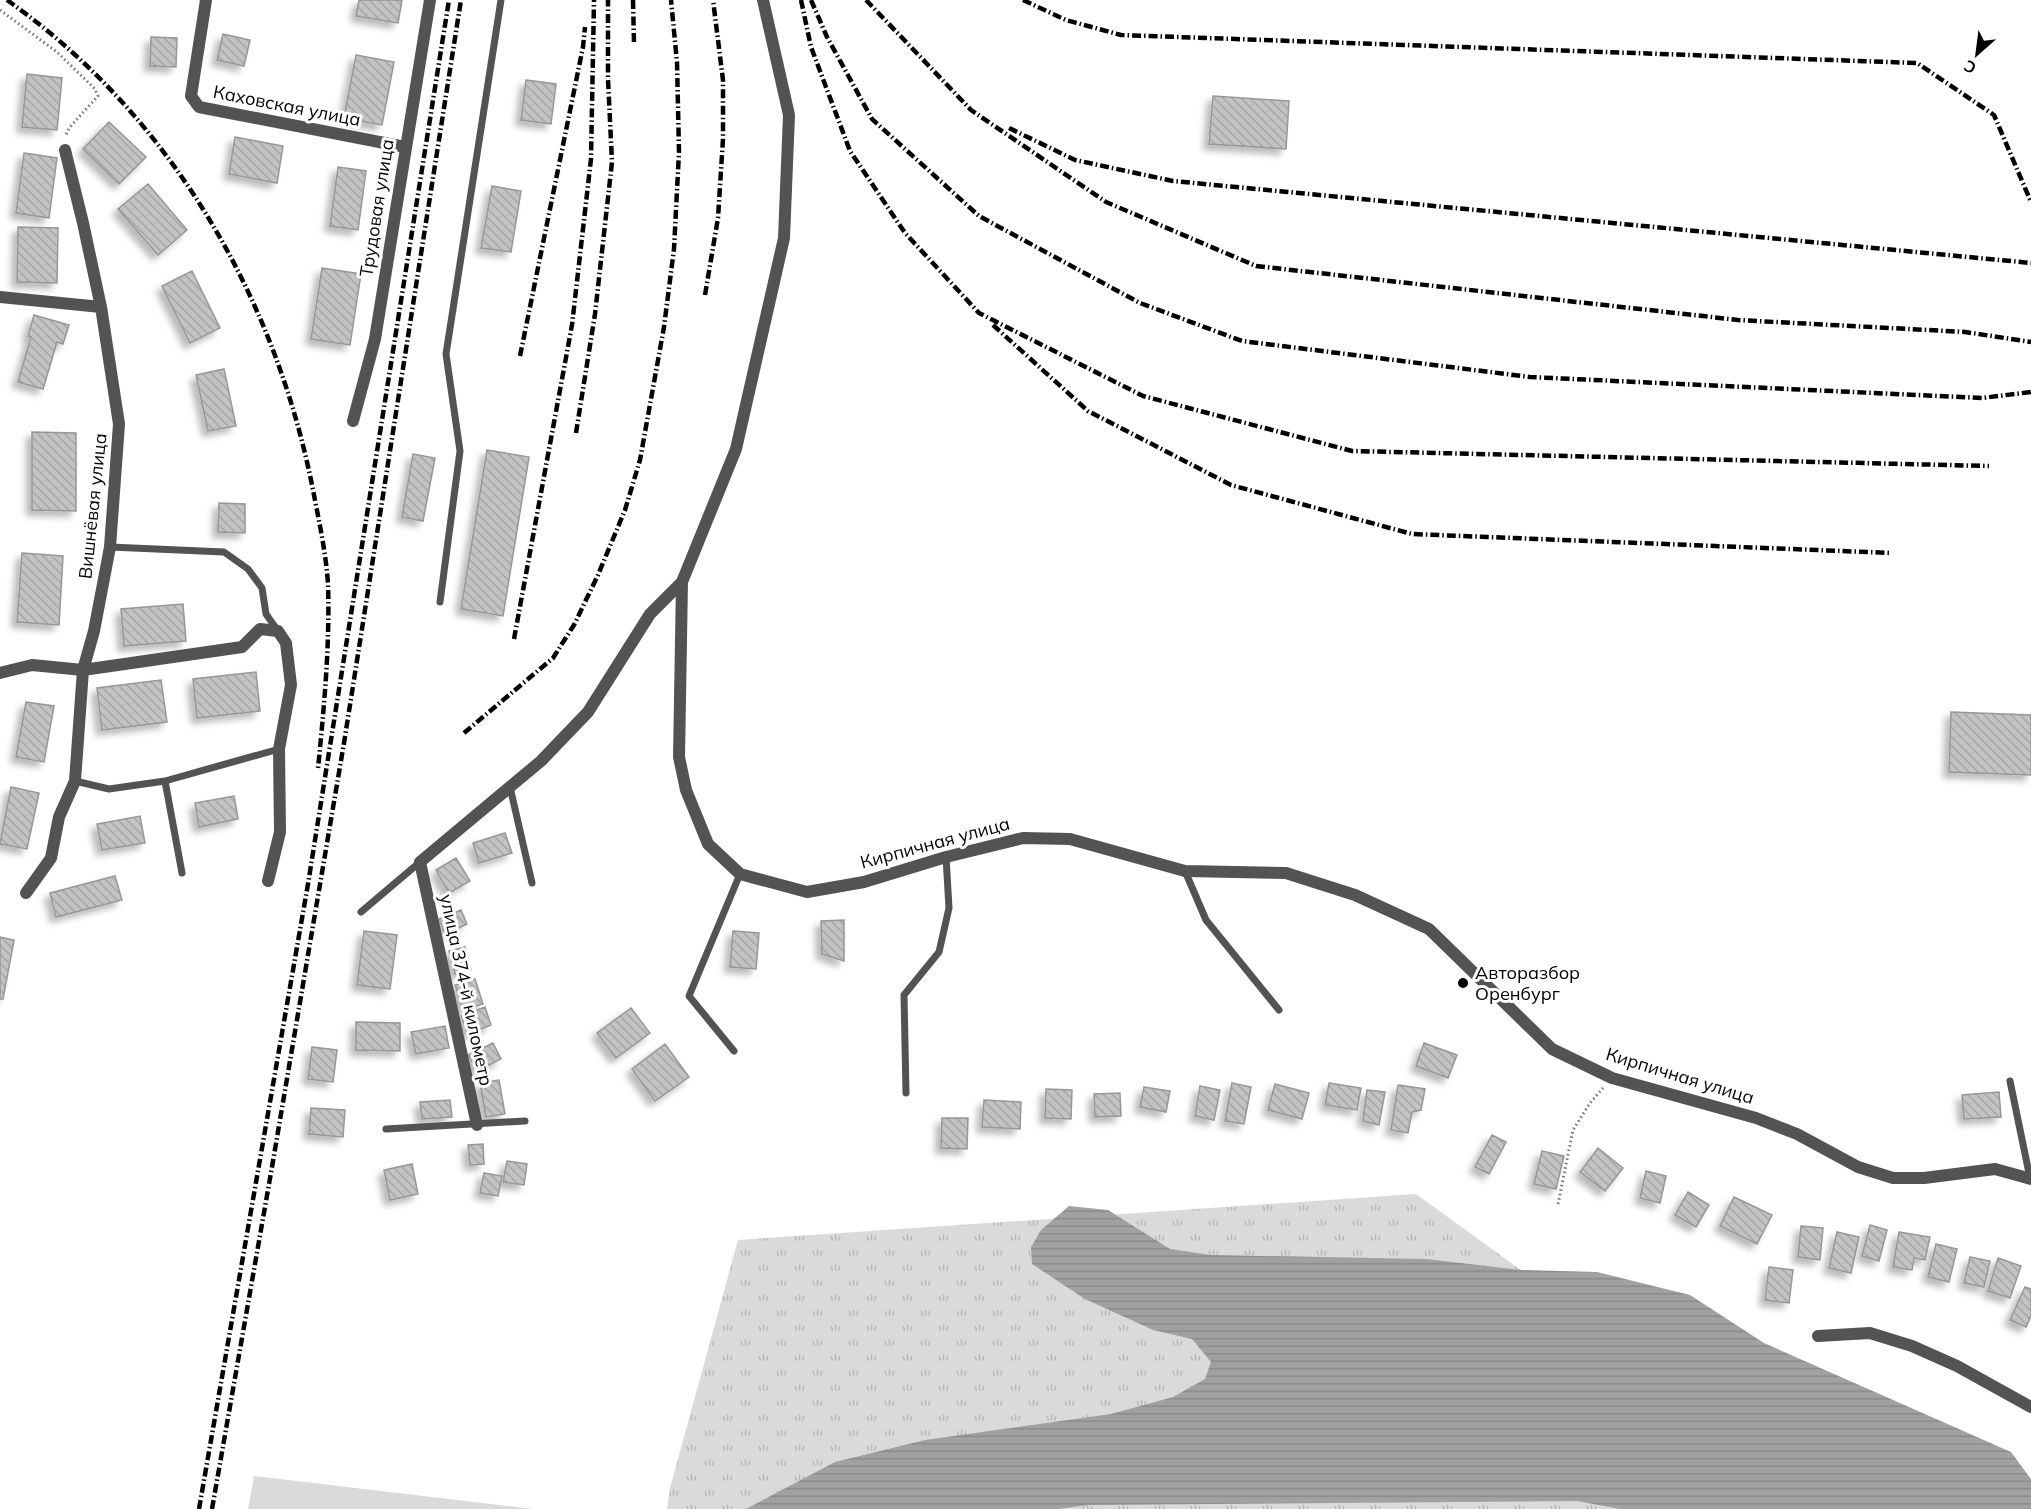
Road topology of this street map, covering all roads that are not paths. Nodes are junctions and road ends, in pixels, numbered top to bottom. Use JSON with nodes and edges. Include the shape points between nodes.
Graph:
{"nodes":[{"id":1,"x":206,"y":0,"type":"edge"},
{"id":2,"x":430,"y":0,"type":"edge"},
{"id":3,"x":501,"y":0,"type":"edge"},
{"id":4,"x":764,"y":0,"type":"edge"},
{"id":5,"x":405,"y":147,"type":"junction"},
{"id":6,"x":65,"y":150,"type":"road end"},
{"id":7,"x":0,"y":297,"type":"edge"},
{"id":8,"x":101,"y":307,"type":"junction"},
{"id":9,"x":353,"y":421,"type":"dead end"},
{"id":10,"x":110,"y":547,"type":"junction"},
{"id":11,"x":682,"y":582,"type":"junction"},
{"id":12,"x":440,"y":602,"type":"dead end"},
{"id":13,"x":278,"y":631,"type":"junction"},
{"id":14,"x":83,"y":670,"type":"junction"},
{"id":15,"x":0,"y":673,"type":"edge"},
{"id":16,"x":279,"y":749,"type":"junction"},
{"id":17,"x":165,"y":781,"type":"junction"},
{"id":18,"x":75,"y":782,"type":"junction"},
{"id":19,"x":510,"y":787,"type":"junction"},
{"id":20,"x":946,"y":857,"type":"junction"},
{"id":21,"x":420,"y":862,"type":"junction"},
{"id":22,"x":1185,"y":872,"type":"junction"},
{"id":23,"x":182,"y":873,"type":"dead end"},
{"id":24,"x":740,"y":874,"type":"junction"},
{"id":25,"x":268,"y":882,"type":"dead end"},
{"id":26,"x":531,"y":883,"type":"dead end"},
{"id":27,"x":26,"y":893,"type":"dead end"},
{"id":28,"x":361,"y":912,"type":"dead end"},
{"id":29,"x":1279,"y":1010,"type":"dead end"},
{"id":30,"x":734,"y":1051,"type":"dead end"},
{"id":31,"x":2010,"y":1080,"type":"dead end"},
{"id":32,"x":906,"y":1093,"type":"dead end"},
{"id":33,"x":525,"y":1121,"type":"dead end"},
{"id":34,"x":477,"y":1125,"type":"junction"},
{"id":35,"x":386,"y":1129,"type":"dead end"},
{"id":36,"x":2030,"y":1179,"type":"edge"},
{"id":37,"x":1818,"y":1336,"type":"dead end"},
{"id":38,"x":2031,"y":1407,"type":"edge"}],
"edges":[{"from":1,"to":5,"type":"street","name":"Каховская улица","via":[[191,96],[199,107]]},
{"from":2,"to":5,"type":"street","name":"Трудовая улица"},
{"from":3,"to":12,"type":"lane","via":[[446,354],[460,451]]},
{"from":4,"to":11,"type":"street","via":[[789,115],[784,237],[736,449]]},
{"from":5,"to":9,"type":"street","name":"Трудовая улица","via":[[375,339]]},
{"from":6,"to":8,"type":"street","name":"Вишнёвая улица"},
{"from":7,"to":8,"type":"street"},
{"from":8,"to":10,"type":"street","name":"Вишнёвая улица","via":[[119,424]]},
{"from":10,"to":13,"type":"lane","via":[[224,552],[248,569],[262,588],[266,614]]},
{"from":10,"to":14,"type":"street","name":"Вишнёвая улица"},
{"from":11,"to":19,"type":"street","via":[[650,614],[588,712]]},
{"from":11,"to":24,"type":"street","name":"Кирпичная улица","via":[[679,757],[686,790],[708,844]]},
{"from":13,"to":14,"type":"street","via":[[260,629],[242,647]]},
{"from":13,"to":16,"type":"street","via":[[286,643],[291,685]]},
{"from":14,"to":15,"type":"street","via":[[32,665]]},
{"from":14,"to":18,"type":"street","name":"Вишнёвая улица"},
{"from":16,"to":17,"type":"lane"},
{"from":16,"to":25,"type":"street","via":[[280,832]]},
{"from":17,"to":18,"type":"lane","via":[[109,789]]},
{"from":17,"to":23,"type":"lane"},
{"from":18,"to":27,"type":"street","name":"Вишнёвая улица","via":[[60,816],[51,858]]},
{"from":19,"to":21,"type":"street"},
{"from":19,"to":26,"type":"lane"},
{"from":20,"to":22,"type":"street","name":"Кирпичная улица","via":[[1023,838],[1070,839]]},
{"from":20,"to":24,"type":"street","name":"Кирпичная улица","via":[[864,882],[807,892]]},
{"from":20,"to":32,"type":"lane","via":[[949,908],[939,952],[904,995]]},
{"from":21,"to":28,"type":"lane"},
{"from":21,"to":34,"type":"street","name":"улица 374-й километр"},
{"from":22,"to":29,"type":"lane","via":[[1206,920]]},
{"from":22,"to":36,"type":"street","name":"Кирпичная улица","via":[[1286,873],[1355,895],[1429,929],[1552,1049],[1612,1078],[1756,1118],[1797,1134],[1858,1167],[1893,1178],[1995,1169]]},
{"from":24,"to":30,"type":"lane","via":[[689,996]]},
{"from":31,"to":36,"type":"lane"},
{"from":33,"to":34,"type":"lane"},
{"from":34,"to":35,"type":"lane"},
{"from":37,"to":38,"type":"street","via":[[1870,1333],[1912,1346]]}]}
